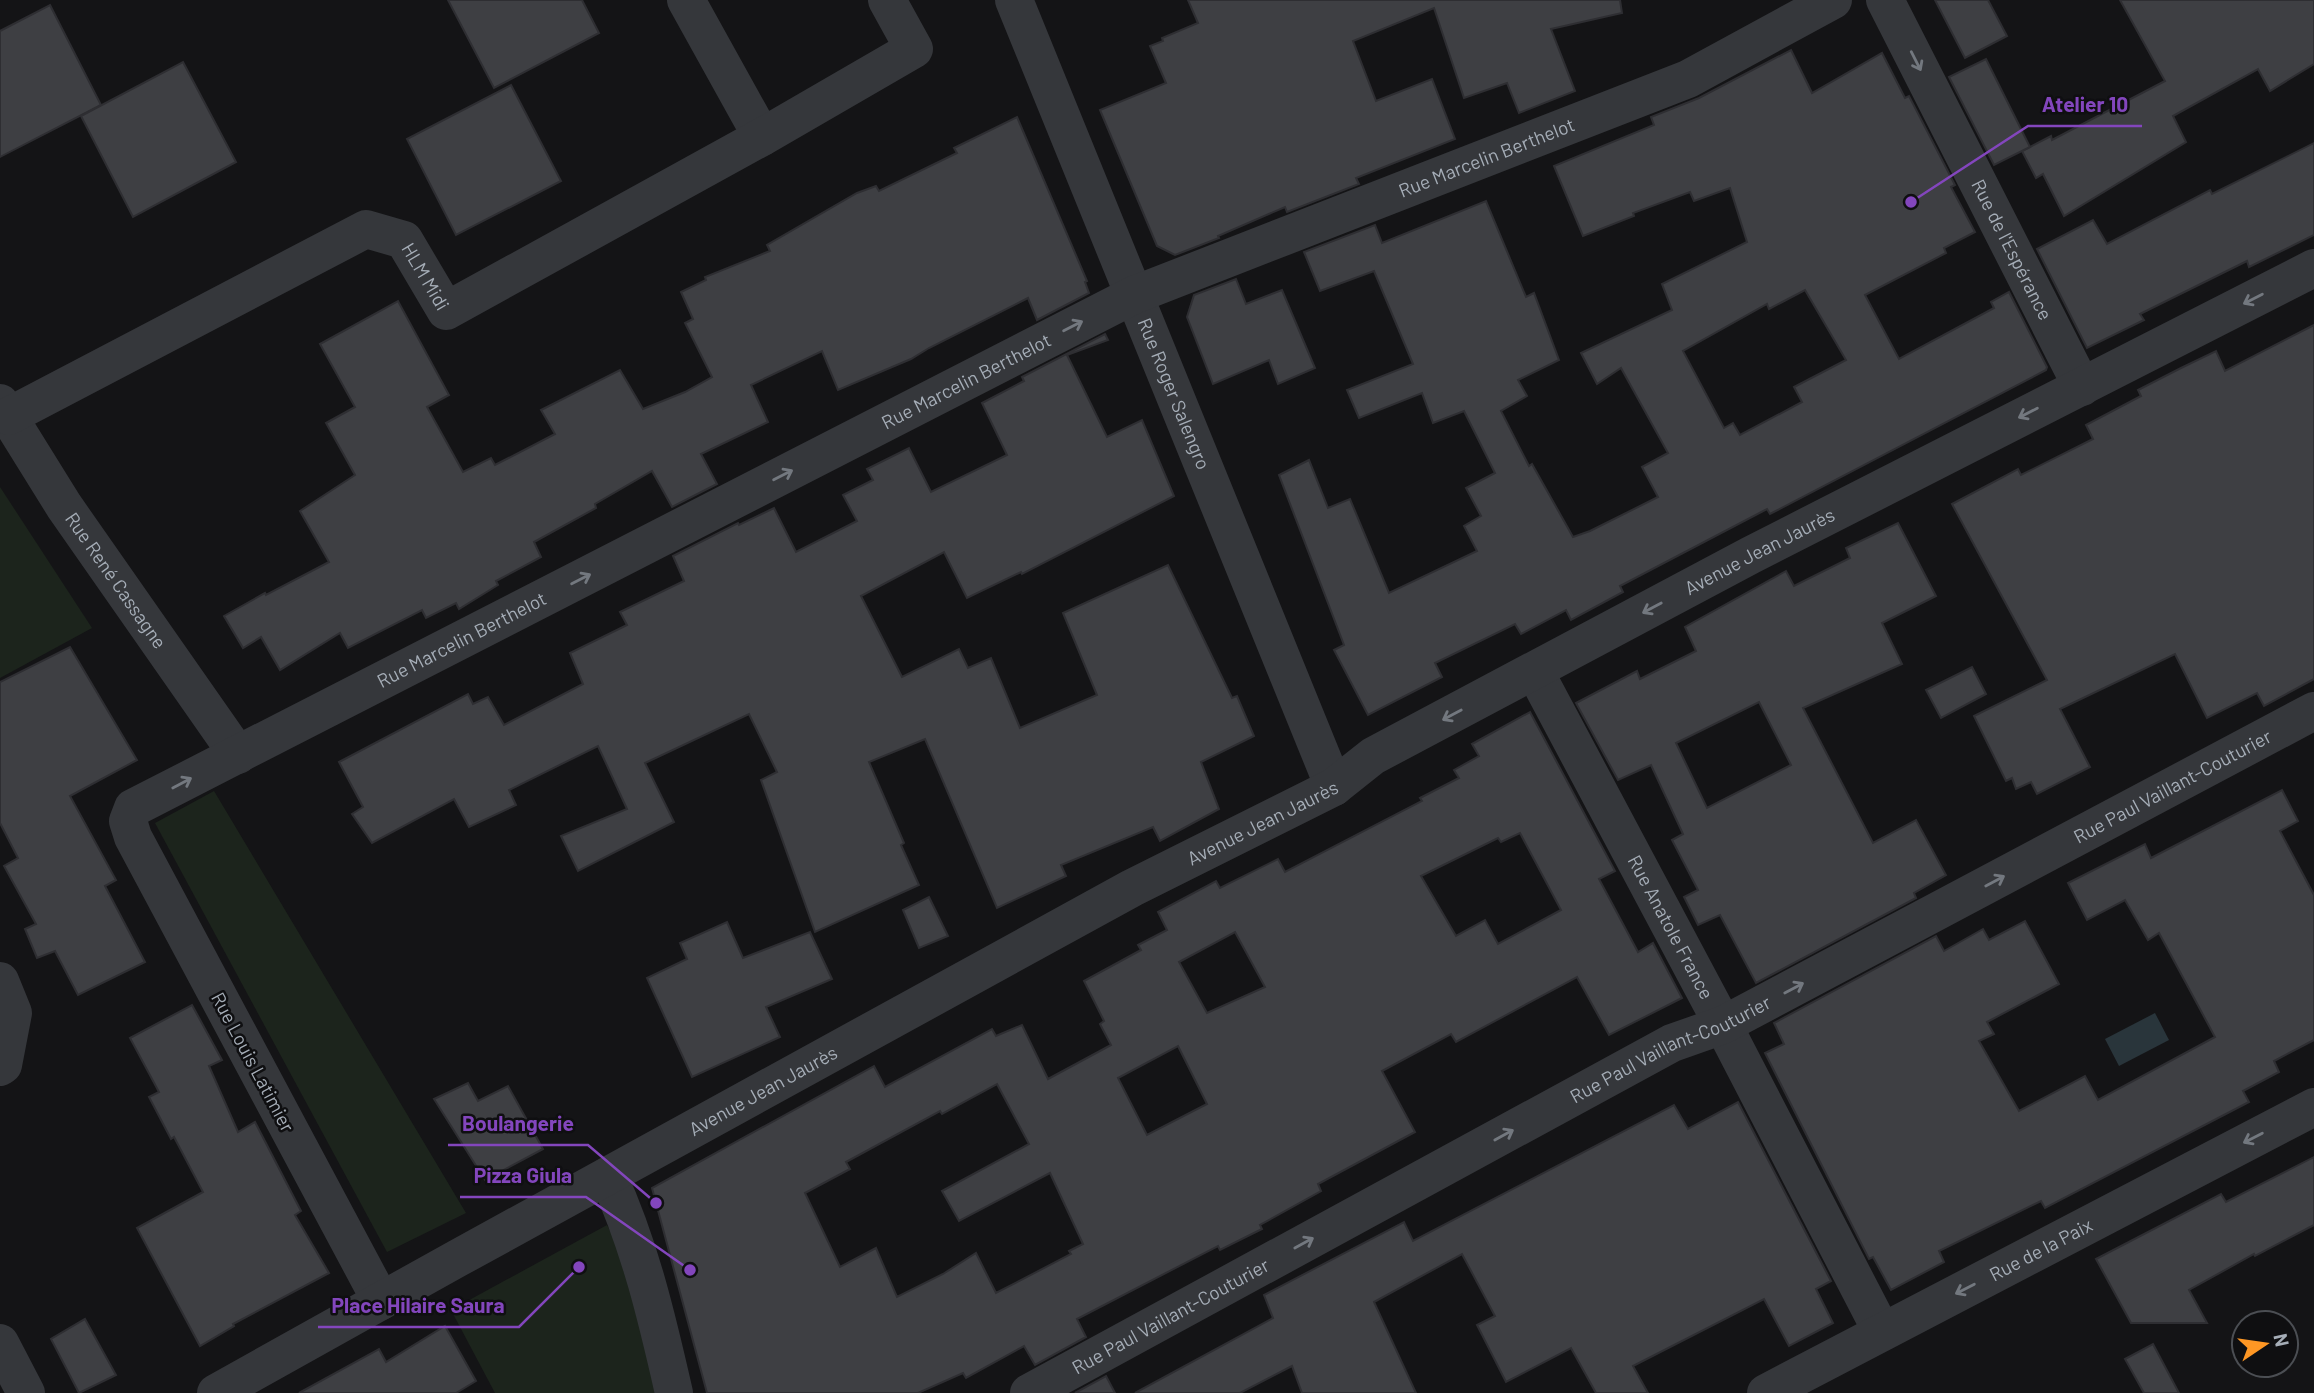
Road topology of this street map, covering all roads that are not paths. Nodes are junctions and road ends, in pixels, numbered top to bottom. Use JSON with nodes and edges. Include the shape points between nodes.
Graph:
{"nodes":[{"id":1,"x":686,"y":0,"type":"edge"},
{"id":2,"x":887,"y":0,"type":"edge"},
{"id":3,"x":1014,"y":0,"type":"edge"},
{"id":4,"x":1833,"y":0,"type":"edge"},
{"id":5,"x":1885,"y":0,"type":"edge"},
{"id":6,"x":762,"y":137,"type":"junction"},
{"id":7,"x":2314,"y":268,"type":"edge"},
{"id":8,"x":1134,"y":295,"type":"junction"},
{"id":9,"x":2082,"y":387,"type":"junction"},
{"id":10,"x":5,"y":409,"type":"edge"},
{"id":11,"x":1535,"y":672,"type":"junction"},
{"id":12,"x":2314,"y":711,"type":"edge"},
{"id":13,"x":238,"y":755,"type":"junction"},
{"id":14,"x":1334,"y":787,"type":"junction"},
{"id":15,"x":128,"y":821,"type":"joint"},
{"id":16,"x":0,"y":981,"type":"edge"},
{"id":17,"x":1723,"y":1025,"type":"junction"},
{"id":18,"x":0,"y":1066,"type":"edge"},
{"id":19,"x":2314,"y":1107,"type":"edge"},
{"id":20,"x":608,"y":1176,"type":"junction"},
{"id":21,"x":381,"y":1301,"type":"junction"},
{"id":22,"x":1882,"y":1332,"type":"junction"},
{"id":23,"x":0,"y":1343,"type":"edge"},
{"id":24,"x":26,"y":1393,"type":"edge"},
{"id":25,"x":216,"y":1393,"type":"edge"},
{"id":26,"x":674,"y":1393,"type":"edge"},
{"id":27,"x":1029,"y":1393,"type":"edge"},
{"id":28,"x":1766,"y":1393,"type":"edge"}],
"edges":[{"from":1,"to":6,"type":"street"},
{"from":2,"to":6,"type":"street","name":"HLM Midi","via":[[914,49]]},
{"from":3,"to":8,"type":"street","name":"Rue Roger Salengro"},
{"from":4,"to":8,"type":"street","name":"Rue Marcelin Berthelot","via":[[1688,79]]},
{"from":5,"to":9,"type":"street","name":"Rue de l'Espérance","one_way":true},
{"from":6,"to":10,"type":"street","name":"HLM Midi","via":[[446,311],[404,240],[366,229]]},
{"from":7,"to":9,"type":"street","name":"Avenue Jean Jaurès","one_way":true},
{"from":13,"to":8,"type":"street","name":"Rue Marcelin Berthelot","one_way":true},
{"from":8,"to":14,"type":"street","name":"Rue Roger Salengro"},
{"from":9,"to":11,"type":"street","name":"Avenue Jean Jaurès","one_way":true,"via":[[1751,555]]},
{"from":10,"to":13,"type":"street","name":"Rue René Cassagne","via":[[64,506]]},
{"from":11,"to":14,"type":"street","name":"Avenue Jean Jaurès","one_way":true,"via":[[1373,756]]},
{"from":11,"to":17,"type":"street","name":"Rue Anatole France"},
{"from":17,"to":12,"type":"street","name":"Rue Paul Vaillant-Couturier","one_way":true},
{"from":15,"to":13,"type":"street","name":"Rue Marcelin Berthelot","one_way":true,"via":[[134,808]]},
{"from":14,"to":20,"type":"street","name":"Avenue Jean Jaurès","via":[[1132,888]]},
{"from":15,"to":21,"type":"street","name":"Rue Louis Latimier"},
{"from":16,"to":18,"type":"street","via":[[13,1013]]},
{"from":17,"to":22,"type":"street","name":"Rue Anatole France"},
{"from":27,"to":17,"type":"street","name":"Rue Paul Vaillant-Couturier","one_way":true,"via":[[1672,1043]]},
{"from":19,"to":22,"type":"street","name":"Rue de la Paix","one_way":true},
{"from":20,"to":21,"type":"street","name":"Avenue Jean Jaurès"},
{"from":20,"to":26,"type":"street","via":[[649,1286]]},
{"from":21,"to":25,"type":"street","name":"Avenue Jean Jaurès"},
{"from":22,"to":28,"type":"street","name":"Rue de la Paix"},
{"from":23,"to":24,"type":"street"}]}
